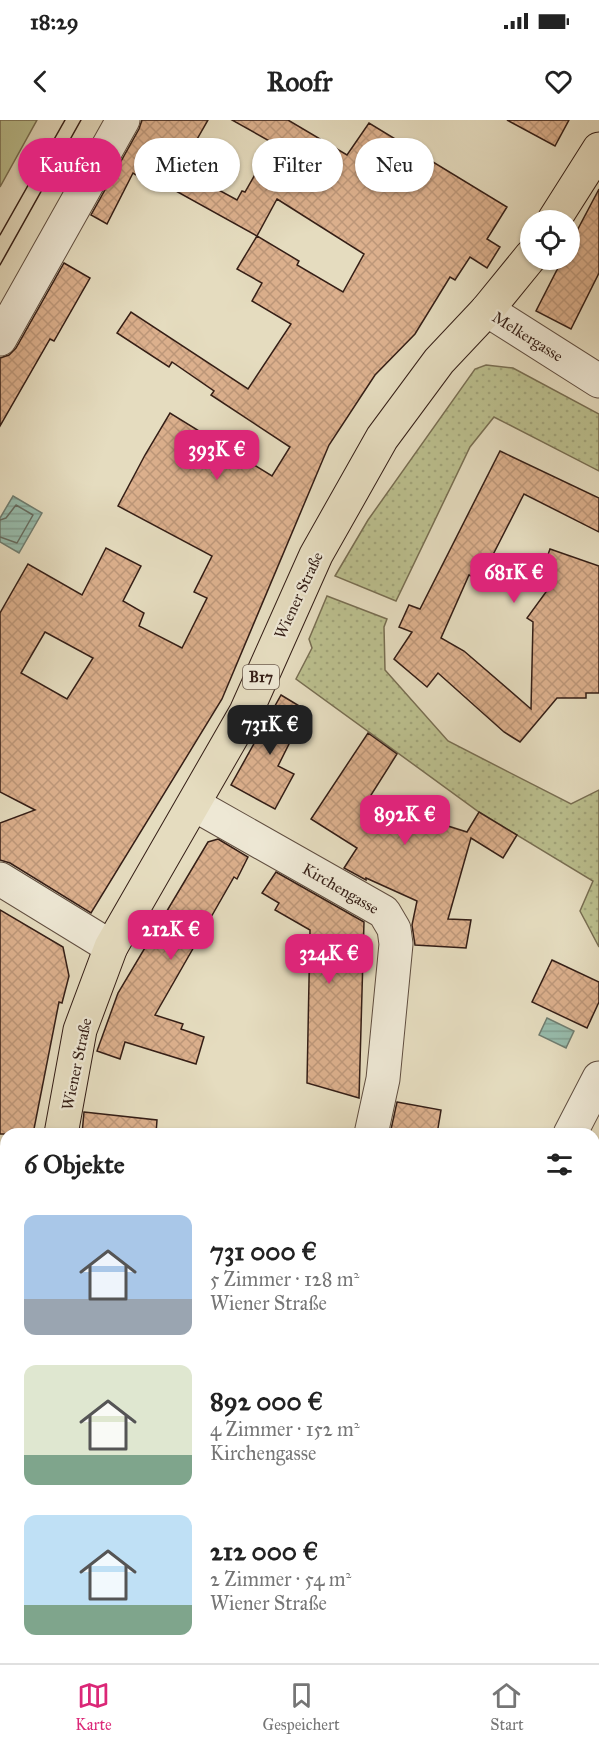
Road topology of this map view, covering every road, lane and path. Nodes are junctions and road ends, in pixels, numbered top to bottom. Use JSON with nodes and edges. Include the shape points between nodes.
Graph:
{"nodes":[{"id":1,"x":123,"y":120,"type":"edge"},
{"id":2,"x":599,"y":149,"type":"edge"},
{"id":3,"x":560,"y":210,"type":"edge"},
{"id":4,"x":520,"y":270,"type":"edge"},
{"id":5,"x":487,"y":310,"type":"junction"},
{"id":6,"x":0,"y":339,"type":"edge"},
{"id":7,"x":599,"y":381,"type":"edge"},
{"id":8,"x":195,"y":805,"type":"junction"},
{"id":9,"x":0,"y":879,"type":"edge"},
{"id":10,"x":111,"y":947,"type":"junction"},
{"id":11,"x":599,"y":1077,"type":"edge"},
{"id":12,"x":62,"y":1128,"type":"edge"},
{"id":13,"x":371,"y":1128,"type":"edge"},
{"id":14,"x":573,"y":1128,"type":"edge"}],
"edges":[{"from":1,"to":6,"type":"street"},
{"from":2,"to":3,"type":"main road"},
{"from":4,"to":5,"type":"main road","name":"Wiener Straße","number":"B17"},
{"from":5,"to":7,"type":"street","name":"Melkergasse"},
{"from":5,"to":8,"type":"main road","name":"Wiener Straße","number":"B17","via":[[439,360],[382,438],[315,555],[246,712]]},
{"from":8,"to":10,"type":"main road","name":"Wiener Straße","number":"B17"},
{"from":8,"to":13,"type":"street","name":"Kirchengasse","via":[[384,912],[394,929],[396,944],[383,1079]]},
{"from":9,"to":10,"type":"street"},
{"from":10,"to":12,"type":"main road","name":"Wiener Straße","number":"B17","via":[[80,1030]]},
{"from":11,"to":14,"type":"street"}]}
